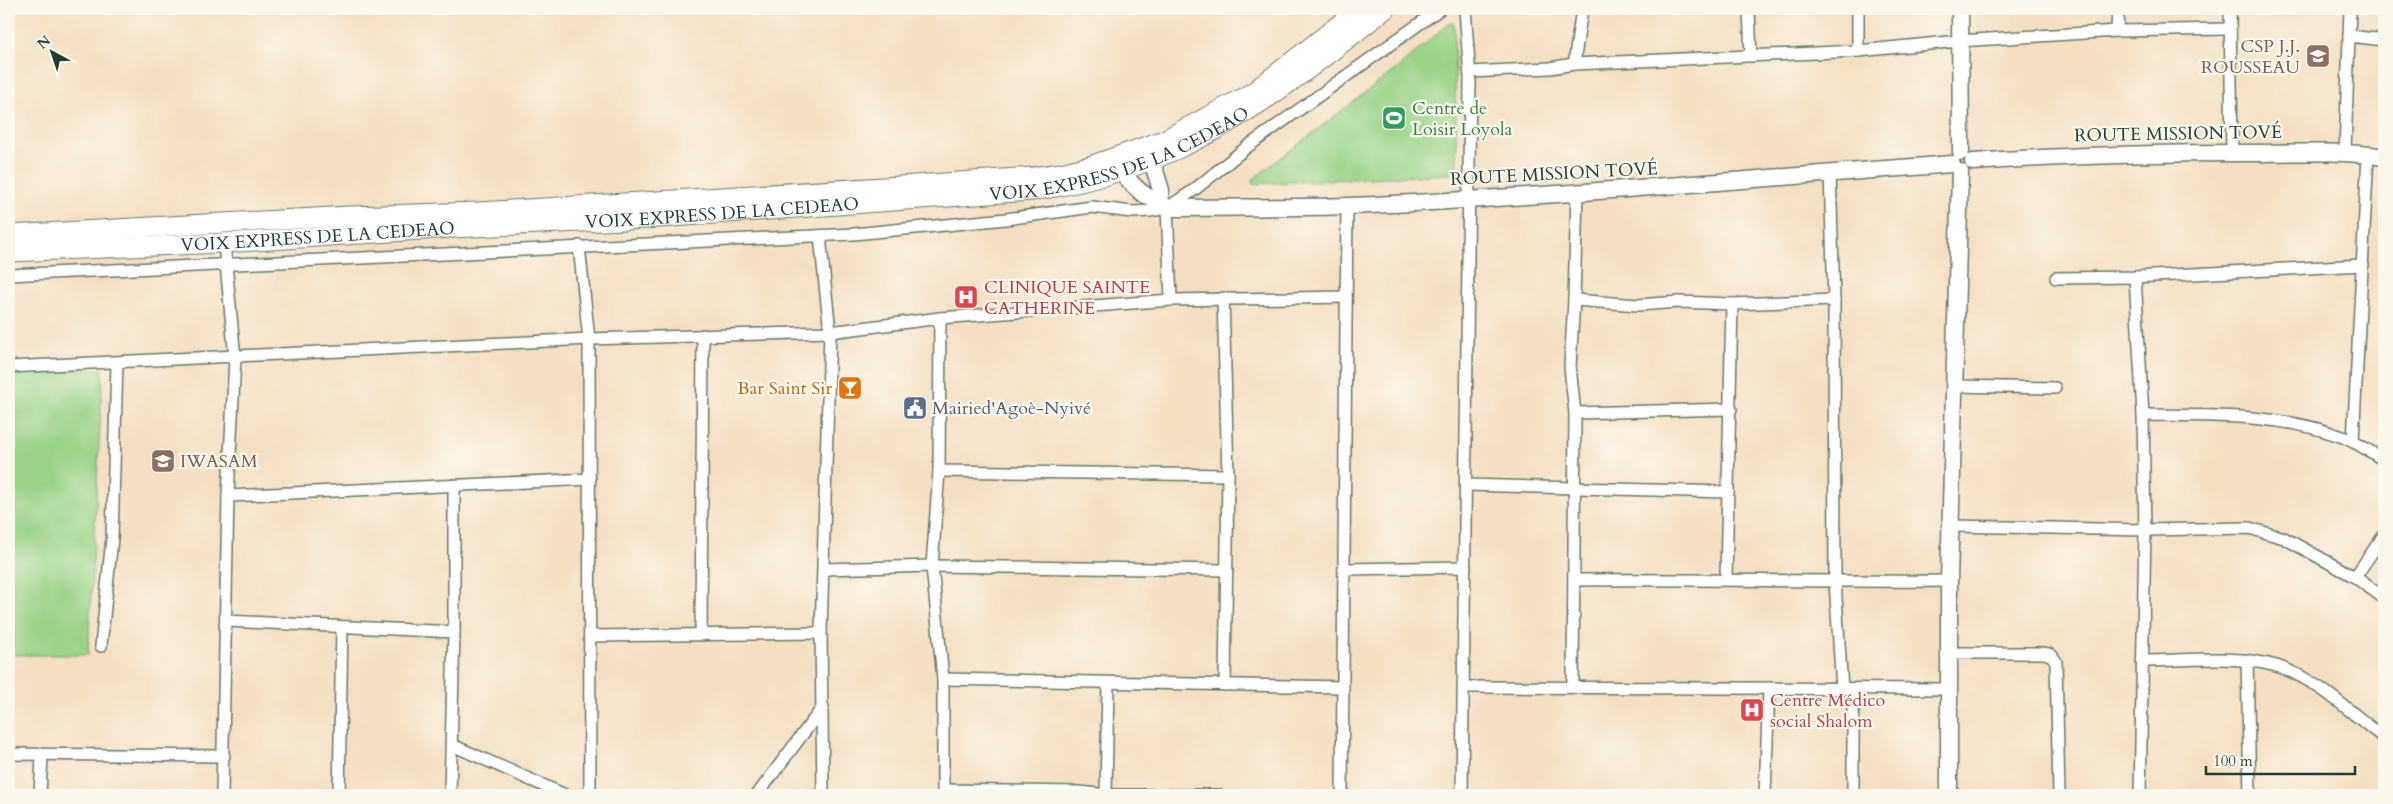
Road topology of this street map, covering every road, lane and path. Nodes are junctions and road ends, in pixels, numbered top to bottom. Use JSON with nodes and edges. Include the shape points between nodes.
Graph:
{"nodes":[{"id":1,"x":1359,"y":9,"type":"edge"},
{"id":2,"x":1384,"y":9,"type":"edge"},
{"id":3,"x":1440,"y":9,"type":"edge"},
{"id":4,"x":1465,"y":9,"type":"edge"},
{"id":5,"x":1582,"y":9,"type":"edge"},
{"id":6,"x":1749,"y":9,"type":"edge"},
{"id":7,"x":1858,"y":9,"type":"edge"},
{"id":8,"x":1960,"y":9,"type":"edge"},
{"id":9,"x":2118,"y":9,"type":"edge"},
{"id":10,"x":2230,"y":9,"type":"edge"},
{"id":11,"x":2350,"y":9,"type":"edge"},
{"id":12,"x":2228,"y":29,"type":"junction"},
{"id":13,"x":2117,"y":31,"type":"junction"},
{"id":14,"x":2349,"y":36,"type":"junction"},
{"id":15,"x":2384,"y":40,"type":"edge"},
{"id":16,"x":1959,"y":41,"type":"junction"},
{"id":17,"x":1858,"y":52,"type":"junction"},
{"id":18,"x":1751,"y":56,"type":"junction"},
{"id":19,"x":1574,"y":64,"type":"junction"},
{"id":20,"x":1470,"y":72,"type":"junction"},
{"id":21,"x":2345,"y":152,"type":"junction"},
{"id":22,"x":2232,"y":153,"type":"junction"},
{"id":23,"x":2368,"y":154,"type":"junction"},
{"id":24,"x":2384,"y":157,"type":"edge"},
{"id":25,"x":1152,"y":161,"type":"junction"},
{"id":26,"x":1962,"y":162,"type":"junction"},
{"id":27,"x":1118,"y":164,"type":"junction"},
{"id":28,"x":1830,"y":173,"type":"junction"},
{"id":29,"x":1577,"y":193,"type":"junction"},
{"id":30,"x":1467,"y":199,"type":"junction"},
{"id":31,"x":719,"y":205,"type":"junction"},
{"id":32,"x":1163,"y":205,"type":"junction"},
{"id":33,"x":1347,"y":206,"type":"junction"},
{"id":34,"x":128,"y":228,"type":"junction"},
{"id":35,"x":9,"y":235,"type":"edge"},
{"id":36,"x":820,"y":236,"type":"junction"},
{"id":37,"x":224,"y":243,"type":"junction"},
{"id":38,"x":579,"y":246,"type":"junction"},
{"id":39,"x":128,"y":247,"type":"junction"},
{"id":40,"x":9,"y":252,"type":"edge"},
{"id":41,"x":225,"y":264,"type":"junction"},
{"id":42,"x":2363,"y":266,"type":"junction"},
{"id":43,"x":9,"y":275,"type":"edge"},
{"id":44,"x":2135,"y":277,"type":"junction"},
{"id":45,"x":2056,"y":278,"type":"dead end"},
{"id":46,"x":1346,"y":297,"type":"junction"},
{"id":47,"x":1223,"y":298,"type":"junction"},
{"id":48,"x":1171,"y":300,"type":"junction"},
{"id":49,"x":1574,"y":300,"type":"junction"},
{"id":50,"x":1834,"y":300,"type":"junction"},
{"id":51,"x":1732,"y":304,"type":"junction"},
{"id":52,"x":940,"y":318,"type":"junction"},
{"id":53,"x":830,"y":332,"type":"junction"},
{"id":54,"x":702,"y":335,"type":"junction"},
{"id":55,"x":589,"y":340,"type":"junction"},
{"id":56,"x":235,"y":358,"type":"junction"},
{"id":57,"x":117,"y":363,"type":"junction"},
{"id":58,"x":9,"y":367,"type":"edge"},
{"id":59,"x":1955,"y":386,"type":"junction"},
{"id":60,"x":2055,"y":388,"type":"dead end"},
{"id":61,"x":1731,"y":409,"type":"junction"},
{"id":62,"x":1575,"y":412,"type":"junction"},
{"id":63,"x":2143,"y":414,"type":"junction"},
{"id":64,"x":2353,"y":441,"type":"junction"},
{"id":65,"x":2384,"y":460,"type":"edge"},
{"id":66,"x":939,"y":472,"type":"junction"},
{"id":67,"x":1228,"y":475,"type":"junction"},
{"id":68,"x":590,"y":479,"type":"junction"},
{"id":69,"x":454,"y":485,"type":"junction"},
{"id":70,"x":1466,"y":485,"type":"junction"},
{"id":71,"x":1576,"y":488,"type":"junction"},
{"id":72,"x":1728,"y":492,"type":"junction"},
{"id":73,"x":228,"y":496,"type":"junction"},
{"id":74,"x":1952,"y":526,"type":"junction"},
{"id":75,"x":2145,"y":530,"type":"junction"},
{"id":76,"x":2384,"y":535,"type":"edge"},
{"id":77,"x":932,"y":566,"type":"junction"},
{"id":78,"x":1465,"y":567,"type":"junction"},
{"id":79,"x":824,"y":569,"type":"junction"},
{"id":80,"x":1344,"y":569,"type":"junction"},
{"id":81,"x":1227,"y":570,"type":"junction"},
{"id":82,"x":2355,"y":577,"type":"junction"},
{"id":83,"x":1726,"y":579,"type":"junction"},
{"id":84,"x":1574,"y":580,"type":"junction"},
{"id":85,"x":1949,"y":581,"type":"junction"},
{"id":86,"x":1835,"y":582,"type":"junction"},
{"id":87,"x":2384,"y":598,"type":"edge"},
{"id":88,"x":227,"y":620,"type":"junction"},
{"id":89,"x":342,"y":627,"type":"junction"},
{"id":90,"x":454,"y":632,"type":"junction"},
{"id":91,"x":821,"y":633,"type":"junction"},
{"id":92,"x":700,"y":635,"type":"junction"},
{"id":93,"x":590,"y":636,"type":"junction"},
{"id":94,"x":101,"y":646,"type":"dead end"},
{"id":95,"x":1948,"y":653,"type":"junction"},
{"id":96,"x":2247,"y":660,"type":"junction"},
{"id":97,"x":2142,"y":661,"type":"junction"},
{"id":98,"x":943,"y":679,"type":"junction"},
{"id":99,"x":1108,"y":683,"type":"junction"},
{"id":100,"x":1225,"y":685,"type":"junction"},
{"id":101,"x":1343,"y":687,"type":"junction"},
{"id":102,"x":1573,"y":687,"type":"junction"},
{"id":103,"x":1464,"y":688,"type":"junction"},
{"id":104,"x":1769,"y":688,"type":"junction"},
{"id":105,"x":1847,"y":689,"type":"junction"},
{"id":106,"x":1949,"y":689,"type":"junction"},
{"id":107,"x":823,"y":707,"type":"junction"},
{"id":108,"x":2382,"y":731,"type":"edge"},
{"id":109,"x":452,"y":745,"type":"junction"},
{"id":110,"x":9,"y":754,"type":"edge"},
{"id":111,"x":42,"y":756,"type":"junction"},
{"id":112,"x":224,"y":756,"type":"junction"},
{"id":113,"x":944,"y":793,"type":"edge"},
{"id":114,"x":40,"y":795,"type":"edge"},
{"id":115,"x":222,"y":795,"type":"edge"},
{"id":116,"x":339,"y":795,"type":"edge"},
{"id":117,"x":450,"y":795,"type":"edge"},
{"id":118,"x":565,"y":795,"type":"edge"},
{"id":119,"x":590,"y":795,"type":"edge"},
{"id":120,"x":757,"y":795,"type":"edge"},
{"id":121,"x":823,"y":795,"type":"edge"},
{"id":122,"x":1106,"y":795,"type":"edge"},
{"id":123,"x":1219,"y":795,"type":"edge"},
{"id":124,"x":1342,"y":795,"type":"edge"},
{"id":125,"x":1462,"y":795,"type":"edge"},
{"id":126,"x":1765,"y":795,"type":"edge"},
{"id":127,"x":1853,"y":795,"type":"edge"},
{"id":128,"x":1949,"y":795,"type":"edge"},
{"id":129,"x":2059,"y":795,"type":"edge"},
{"id":130,"x":2140,"y":795,"type":"edge"},
{"id":131,"x":2250,"y":795,"type":"edge"}],
"edges":[{"from":1,"to":27,"type":"main road","via":[[1252,93]]},
{"from":2,"to":25,"type":"main road","name":"VOIX EXPRESS DE LA CEDEAO","via":[[1296,80],[1248,112],[1183,148]]},
{"from":3,"to":32,"type":"street","via":[[1247,147],[1205,183]]},
{"from":4,"to":20,"type":"street"},
{"from":5,"to":19,"type":"street"},
{"from":6,"to":18,"type":"street"},
{"from":7,"to":17,"type":"street"},
{"from":8,"to":16,"type":"street"},
{"from":9,"to":13,"type":"street"},
{"from":10,"to":12,"type":"street"},
{"from":11,"to":14,"type":"street"},
{"from":12,"to":13,"type":"street"},
{"from":12,"to":22,"type":"street"},
{"from":13,"to":16,"type":"street"},
{"from":14,"to":15,"type":"street"},
{"from":14,"to":21,"type":"street"},
{"from":16,"to":17,"type":"street"},
{"from":16,"to":26,"type":"street"},
{"from":17,"to":18,"type":"street"},
{"from":18,"to":19,"type":"street"},
{"from":19,"to":20,"type":"street"},
{"from":20,"to":30,"type":"street"},
{"from":21,"to":22,"type":"street","name":"ROUTE MISSION TOVÉ"},
{"from":21,"to":23,"type":"street","name":"ROUTE MISSION TOVÉ"},
{"from":22,"to":26,"type":"street","name":"ROUTE MISSION TOVÉ"},
{"from":23,"to":24,"type":"street","name":"ROUTE MISSION TOVÉ"},
{"from":23,"to":42,"type":"street"},
{"from":25,"to":27,"type":"main road","name":"VOIX EXPRESS DE LA CEDEAO"},
{"from":25,"to":32,"type":"street"},
{"from":26,"to":28,"type":"street","name":"ROUTE MISSION TOVÉ"},
{"from":26,"to":59,"type":"street"},
{"from":27,"to":31,"type":"main road","via":[[1033,177]]},
{"from":27,"to":32,"type":"street","via":[[1149,199]]},
{"from":28,"to":29,"type":"street","name":"ROUTE MISSION TOVÉ"},
{"from":28,"to":50,"type":"street"},
{"from":29,"to":30,"type":"street","name":"ROUTE MISSION TOVÉ"},
{"from":29,"to":49,"type":"street"},
{"from":30,"to":33,"type":"street","name":"ROUTE MISSION TOVÉ"},
{"from":30,"to":70,"type":"street"},
{"from":31,"to":34,"type":"main road","via":[[349,216]]},
{"from":31,"to":37,"type":"main road","name":"VOIX EXPRESS DE LA CEDEAO","via":[[645,219]]},
{"from":32,"to":33,"type":"street","name":"ROUTE MISSION TOVÉ"},
{"from":32,"to":36,"type":"street","via":[[1132,212],[1092,207],[996,220]]},
{"from":32,"to":48,"type":"street"},
{"from":33,"to":46,"type":"street"},
{"from":34,"to":35,"type":"main road"},
{"from":34,"to":39,"type":"main road"},
{"from":36,"to":38,"type":"street"},
{"from":36,"to":53,"type":"street"},
{"from":37,"to":39,"type":"main road","name":"VOIX EXPRESS DE LA CEDEAO"},
{"from":37,"to":41,"type":"street"},
{"from":38,"to":41,"type":"street"},
{"from":38,"to":55,"type":"street"},
{"from":39,"to":40,"type":"main road","name":"VOIX EXPRESS DE LA CEDEAO"},
{"from":41,"to":43,"type":"street"},
{"from":41,"to":56,"type":"street"},
{"from":42,"to":44,"type":"street"},
{"from":42,"to":64,"type":"street"},
{"from":44,"to":45,"type":"street"},
{"from":44,"to":63,"type":"street"},
{"from":46,"to":47,"type":"street"},
{"from":46,"to":80,"type":"street"},
{"from":47,"to":48,"type":"street"},
{"from":47,"to":67,"type":"street"},
{"from":48,"to":52,"type":"street"},
{"from":49,"to":51,"type":"street","via":[[1638,305],[1679,302]]},
{"from":49,"to":62,"type":"street","via":[[1570,367]]},
{"from":50,"to":51,"type":"street"},
{"from":50,"to":86,"type":"street"},
{"from":51,"to":61,"type":"street"},
{"from":52,"to":53,"type":"street"},
{"from":52,"to":66,"type":"street"},
{"from":53,"to":54,"type":"street"},
{"from":53,"to":79,"type":"street"},
{"from":54,"to":55,"type":"street"},
{"from":54,"to":92,"type":"street"},
{"from":55,"to":56,"type":"street"},
{"from":55,"to":68,"type":"street"},
{"from":56,"to":57,"type":"street"},
{"from":56,"to":73,"type":"street"},
{"from":57,"to":58,"type":"street"},
{"from":57,"to":94,"type":"street","via":[[112,538]]},
{"from":59,"to":60,"type":"street"},
{"from":59,"to":74,"type":"street"},
{"from":61,"to":62,"type":"street"},
{"from":61,"to":72,"type":"street"},
{"from":62,"to":71,"type":"street"},
{"from":63,"to":64,"type":"street","via":[[2243,416],[2310,428]]},
{"from":63,"to":75,"type":"street"},
{"from":64,"to":65,"type":"street"},
{"from":66,"to":67,"type":"street"},
{"from":66,"to":77,"type":"street"},
{"from":67,"to":81,"type":"street"},
{"from":68,"to":69,"type":"street"},
{"from":68,"to":93,"type":"street"},
{"from":69,"to":73,"type":"street"},
{"from":69,"to":90,"type":"street"},
{"from":70,"to":71,"type":"street"},
{"from":70,"to":78,"type":"street"},
{"from":71,"to":72,"type":"street"},
{"from":71,"to":84,"type":"street"},
{"from":72,"to":83,"type":"street"},
{"from":73,"to":88,"type":"street"},
{"from":74,"to":75,"type":"street"},
{"from":74,"to":85,"type":"street"},
{"from":75,"to":82,"type":"street","via":[[2256,530],[2284,538]]},
{"from":75,"to":97,"type":"street"},
{"from":76,"to":82,"type":"street"},
{"from":77,"to":79,"type":"street"},
{"from":77,"to":81,"type":"street"},
{"from":77,"to":98,"type":"street"},
{"from":78,"to":80,"type":"street"},
{"from":78,"to":103,"type":"street"},
{"from":79,"to":91,"type":"street"},
{"from":80,"to":101,"type":"street"},
{"from":81,"to":100,"type":"street"},
{"from":82,"to":87,"type":"street"},
{"from":83,"to":84,"type":"street"},
{"from":83,"to":86,"type":"street"},
{"from":84,"to":102,"type":"street"},
{"from":85,"to":86,"type":"street"},
{"from":85,"to":95,"type":"street"},
{"from":86,"to":105,"type":"street"},
{"from":88,"to":89,"type":"street"},
{"from":88,"to":112,"type":"street"},
{"from":89,"to":90,"type":"street"},
{"from":89,"to":116,"type":"street"},
{"from":90,"to":109,"type":"street"},
{"from":91,"to":92,"type":"street"},
{"from":91,"to":107,"type":"street"},
{"from":92,"to":93,"type":"street"},
{"from":93,"to":119,"type":"street"},
{"from":95,"to":106,"type":"street"},
{"from":95,"to":129,"type":"street","via":[[2049,653],[2054,657]]},
{"from":96,"to":97,"type":"street"},
{"from":96,"to":108,"type":"street","via":[[2278,666],[2300,676]]},
{"from":96,"to":131,"type":"street"},
{"from":97,"to":130,"type":"street"},
{"from":98,"to":99,"type":"street"},
{"from":98,"to":113,"type":"street"},
{"from":99,"to":100,"type":"street"},
{"from":99,"to":122,"type":"street"},
{"from":100,"to":101,"type":"street"},
{"from":101,"to":124,"type":"street"},
{"from":102,"to":103,"type":"street"},
{"from":102,"to":104,"type":"street"},
{"from":103,"to":125,"type":"street"},
{"from":104,"to":105,"type":"street"},
{"from":104,"to":126,"type":"street"},
{"from":105,"to":106,"type":"street"},
{"from":105,"to":127,"type":"street"},
{"from":106,"to":128,"type":"street"},
{"from":107,"to":120,"type":"street"},
{"from":107,"to":121,"type":"street"},
{"from":109,"to":117,"type":"street"},
{"from":109,"to":118,"type":"street"},
{"from":110,"to":111,"type":"street"},
{"from":111,"to":112,"type":"street"},
{"from":111,"to":114,"type":"street"},
{"from":112,"to":115,"type":"street"},
{"from":113,"to":122,"type":"street","via":[[1080,792]]},
{"from":122,"to":123,"type":"street"}]}
